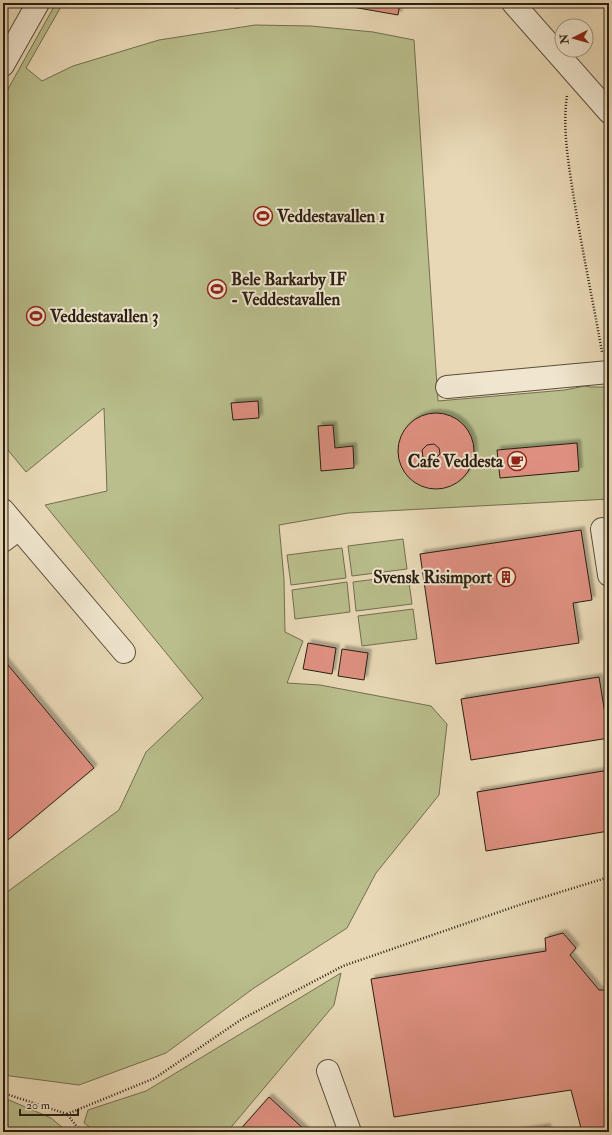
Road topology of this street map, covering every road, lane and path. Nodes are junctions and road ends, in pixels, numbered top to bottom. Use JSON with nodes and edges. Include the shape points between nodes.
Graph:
{"nodes":[{"id":1,"x":38,"y":3,"type":"edge"},
{"id":2,"x":513,"y":3,"type":"edge"},
{"id":3,"x":3,"y":65,"type":"edge"},
{"id":4,"x":572,"y":69,"type":"junction"},
{"id":5,"x":609,"y":112,"type":"edge"},
{"id":6,"x":608,"y":372,"type":"edge"},
{"id":7,"x":447,"y":387,"type":"dead end"},
{"id":8,"x":3,"y":510,"type":"edge"},
{"id":9,"x":602,"y":528,"type":"dead end"},
{"id":10,"x":11,"y":535,"type":"edge"},
{"id":11,"x":609,"y":575,"type":"edge"},
{"id":12,"x":124,"y":652,"type":"dead end"},
{"id":13,"x":609,"y":877,"type":"edge"},
{"id":14,"x":328,"y":1071,"type":"dead end"},
{"id":15,"x":3,"y":1093,"type":"edge"},
{"id":16,"x":67,"y":1114,"type":"junction"},
{"id":17,"x":81,"y":1132,"type":"edge"},
{"id":18,"x":350,"y":1132,"type":"edge"}],
"edges":[{"from":1,"to":3,"type":"street"},
{"from":2,"to":4,"type":"street"},
{"from":4,"to":5,"type":"street"},
{"from":4,"to":6,"type":"path","via":[[565,109],[568,164]]},
{"from":6,"to":7,"type":"street"},
{"from":8,"to":10,"type":"street"},
{"from":9,"to":11,"type":"street"},
{"from":10,"to":12,"type":"street"},
{"from":13,"to":16,"type":"path","via":[[343,966],[242,1019],[155,1078]]},
{"from":14,"to":18,"type":"street"},
{"from":15,"to":16,"type":"path"},
{"from":16,"to":17,"type":"path"}]}
